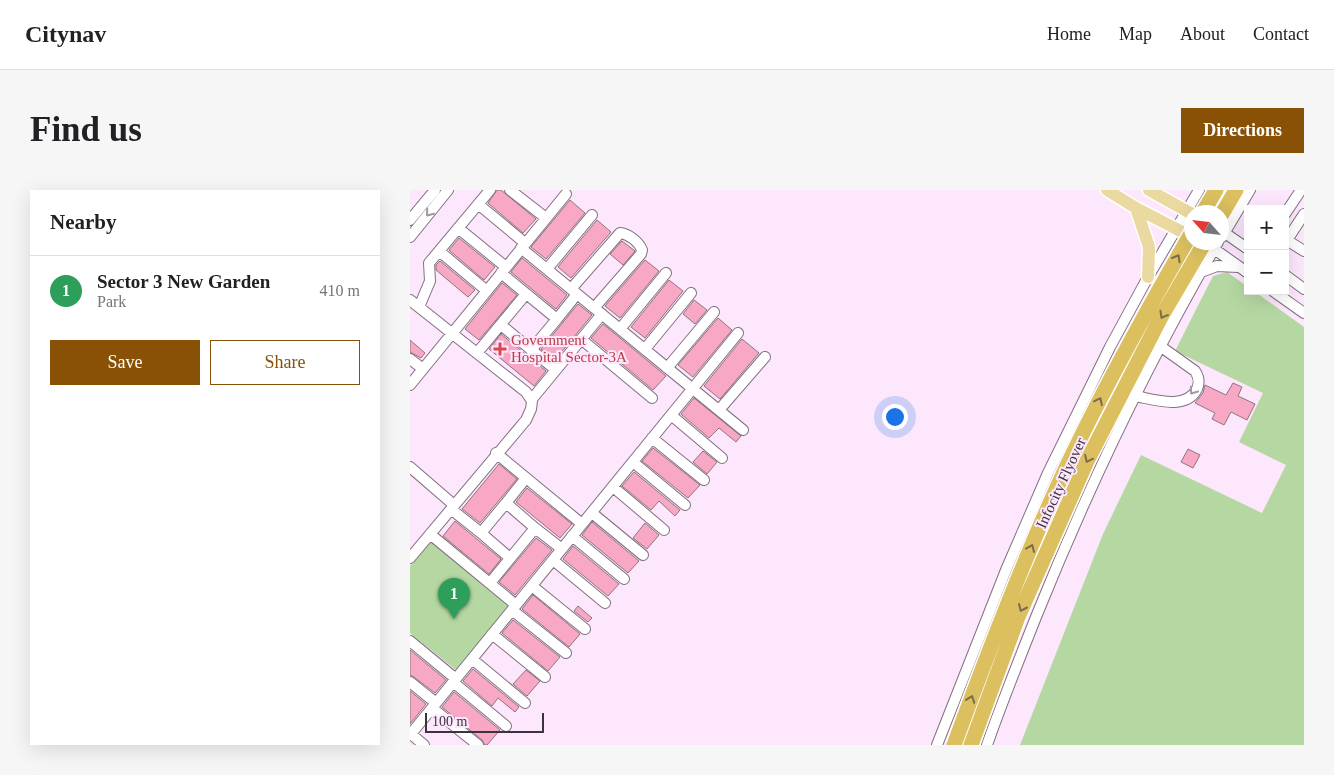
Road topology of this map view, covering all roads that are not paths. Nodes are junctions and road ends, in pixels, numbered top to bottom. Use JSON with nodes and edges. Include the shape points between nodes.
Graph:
{"nodes":[{"id":1,"x":435,"y":190,"type":"edge"},
{"id":2,"x":448,"y":190,"type":"edge"},
{"id":3,"x":490,"y":190,"type":"edge"},
{"id":4,"x":510,"y":190,"type":"edge"},
{"id":5,"x":1107,"y":190,"type":"edge"},
{"id":6,"x":1148,"y":190,"type":"edge"},
{"id":7,"x":1199,"y":190,"type":"edge"},
{"id":8,"x":1216,"y":190,"type":"edge"},
{"id":9,"x":1236,"y":190,"type":"edge"},
{"id":10,"x":1250,"y":190,"type":"edge"},
{"id":11,"x":1301,"y":190,"type":"edge"},
{"id":12,"x":566,"y":194,"type":"dead end"},
{"id":13,"x":478,"y":204,"type":"junction"},
{"id":14,"x":1192,"y":205,"type":"edge"},
{"id":15,"x":1207,"y":205,"type":"edge"},
{"id":16,"x":1227,"y":205,"type":"edge"},
{"id":17,"x":1136,"y":208,"type":"junction"},
{"id":18,"x":1289,"y":208,"type":"edge"},
{"id":19,"x":1184,"y":210,"type":"edge"},
{"id":20,"x":1304,"y":214,"type":"edge"},
{"id":21,"x":592,"y":215,"type":"dead end"},
{"id":22,"x":546,"y":218,"type":"junction"},
{"id":23,"x":1184,"y":219,"type":"edge"},
{"id":24,"x":410,"y":220,"type":"edge"},
{"id":25,"x":1229,"y":223,"type":"edge"},
{"id":26,"x":458,"y":228,"type":"junction"},
{"id":27,"x":1176,"y":228,"type":"junction"},
{"id":28,"x":1184,"y":232,"type":"edge"},
{"id":29,"x":1289,"y":235,"type":"edge"},
{"id":30,"x":410,"y":237,"type":"edge"},
{"id":31,"x":1229,"y":238,"type":"edge"},
{"id":32,"x":1289,"y":241,"type":"edge"},
{"id":33,"x":523,"y":246,"type":"junction"},
{"id":34,"x":1184,"y":246,"type":"edge"},
{"id":35,"x":1244,"y":247,"type":"edge"},
{"id":36,"x":1205,"y":250,"type":"edge"},
{"id":37,"x":1207,"y":250,"type":"edge"},
{"id":38,"x":1217,"y":250,"type":"edge"},
{"id":39,"x":1304,"y":251,"type":"edge"},
{"id":40,"x":439,"y":252,"type":"junction"},
{"id":41,"x":548,"y":269,"type":"junction"},
{"id":42,"x":504,"y":270,"type":"junction"},
{"id":43,"x":1244,"y":270,"type":"edge"},
{"id":44,"x":1201,"y":272,"type":"junction"},
{"id":45,"x":666,"y":273,"type":"dead end"},
{"id":46,"x":1148,"y":277,"type":"junction"},
{"id":47,"x":1289,"y":279,"type":"edge"},
{"id":48,"x":1304,"y":289,"type":"edge"},
{"id":49,"x":487,"y":291,"type":"junction"},
{"id":50,"x":574,"y":291,"type":"junction"},
{"id":51,"x":691,"y":293,"type":"dead end"},
{"id":52,"x":526,"y":294,"type":"junction"},
{"id":53,"x":1279,"y":295,"type":"edge"},
{"id":54,"x":410,"y":300,"type":"edge"},
{"id":55,"x":419,"y":308,"type":"junction"},
{"id":56,"x":598,"y":311,"type":"junction"},
{"id":57,"x":714,"y":312,"type":"dead end"},
{"id":58,"x":1304,"y":313,"type":"edge"},
{"id":59,"x":557,"y":319,"type":"junction"},
{"id":60,"x":500,"y":325,"type":"junction"},
{"id":61,"x":620,"y":329,"type":"junction"},
{"id":62,"x":452,"y":333,"type":"junction"},
{"id":63,"x":738,"y":333,"type":"dead end"},
{"id":64,"x":581,"y":339,"type":"junction"},
{"id":65,"x":1160,"y":346,"type":"junction"},
{"id":66,"x":645,"y":349,"type":"junction"},
{"id":67,"x":532,"y":350,"type":"junction"},
{"id":68,"x":477,"y":353,"type":"junction"},
{"id":69,"x":765,"y":357,"type":"dead end"},
{"id":70,"x":410,"y":359,"type":"edge"},
{"id":71,"x":667,"y":368,"type":"junction"},
{"id":72,"x":423,"y":369,"type":"junction"},
{"id":73,"x":556,"y":370,"type":"junction"},
{"id":74,"x":410,"y":385,"type":"edge"},
{"id":75,"x":693,"y":389,"type":"junction"},
{"id":76,"x":1135,"y":396,"type":"junction"},
{"id":77,"x":652,"y":398,"type":"dead end"},
{"id":78,"x":532,"y":399,"type":"junction"},
{"id":79,"x":719,"y":410,"type":"junction"},
{"id":80,"x":672,"y":415,"type":"junction"},
{"id":81,"x":743,"y":430,"type":"dead end"},
{"id":82,"x":652,"y":438,"type":"junction"},
{"id":83,"x":496,"y":453,"type":"junction"},
{"id":84,"x":722,"y":458,"type":"dead end"},
{"id":85,"x":633,"y":462,"type":"junction"},
{"id":86,"x":410,"y":468,"type":"edge"},
{"id":87,"x":526,"y":478,"type":"junction"},
{"id":88,"x":704,"y":480,"type":"dead end"},
{"id":89,"x":613,"y":487,"type":"junction"},
{"id":90,"x":506,"y":503,"type":"junction"},
{"id":91,"x":685,"y":505,"type":"dead end"},
{"id":92,"x":452,"y":507,"type":"junction"},
{"id":93,"x":592,"y":513,"type":"junction"},
{"id":94,"x":582,"y":524,"type":"junction"},
{"id":95,"x":535,"y":528,"type":"junction"},
{"id":96,"x":664,"y":530,"type":"dead end"},
{"id":97,"x":481,"y":533,"type":"junction"},
{"id":98,"x":430,"y":534,"type":"junction"},
{"id":99,"x":572,"y":536,"type":"junction"},
{"id":100,"x":562,"y":549,"type":"junction"},
{"id":101,"x":643,"y":554,"type":"dead end"},
{"id":102,"x":410,"y":558,"type":"edge"},
{"id":103,"x":510,"y":558,"type":"junction"},
{"id":104,"x":553,"y":560,"type":"junction"},
{"id":105,"x":624,"y":579,"type":"dead end"},
{"id":106,"x":490,"y":583,"type":"junction"},
{"id":107,"x":532,"y":586,"type":"junction"},
{"id":108,"x":605,"y":603,"type":"dead end"},
{"id":109,"x":514,"y":607,"type":"junction"},
{"id":110,"x":584,"y":629,"type":"dead end"},
{"id":111,"x":492,"y":634,"type":"junction"},
{"id":112,"x":410,"y":641,"type":"edge"},
{"id":113,"x":566,"y":653,"type":"dead end"},
{"id":114,"x":472,"y":659,"type":"junction"},
{"id":115,"x":545,"y":677,"type":"dead end"},
{"id":116,"x":454,"y":681,"type":"junction"},
{"id":117,"x":410,"y":682,"type":"edge"},
{"id":118,"x":525,"y":703,"type":"dead end"},
{"id":119,"x":434,"y":706,"type":"junction"},
{"id":120,"x":506,"y":726,"type":"dead end"},
{"id":121,"x":410,"y":734,"type":"edge"},
{"id":122,"x":424,"y":745,"type":"edge"},
{"id":123,"x":478,"y":745,"type":"edge"},
{"id":124,"x":937,"y":745,"type":"edge"},
{"id":125,"x":954,"y":745,"type":"edge"},
{"id":126,"x":971,"y":745,"type":"edge"},
{"id":127,"x":987,"y":745,"type":"edge"}],
"edges":[{"from":1,"to":24,"type":"street"},
{"from":2,"to":30,"type":"street","one_way":true},
{"from":3,"to":13,"type":"street"},
{"from":4,"to":22,"type":"street"},
{"from":5,"to":17,"type":"main road"},
{"from":6,"to":19,"type":"main road"},
{"from":7,"to":14,"type":"street"},
{"from":8,"to":15,"type":"highway"},
{"from":9,"to":16,"type":"highway"},
{"from":10,"to":25,"type":"street"},
{"from":11,"to":18,"type":"street"},
{"from":12,"to":22,"type":"street"},
{"from":13,"to":26,"type":"street"},
{"from":13,"to":33,"type":"street"},
{"from":17,"to":27,"type":"main road"},
{"from":17,"to":46,"type":"main road","via":[[1149,247]]},
{"from":20,"to":29,"type":"street"},
{"from":21,"to":41,"type":"street"},
{"from":22,"to":33,"type":"street"},
{"from":23,"to":27,"type":"street"},
{"from":26,"to":40,"type":"street"},
{"from":26,"to":42,"type":"street"},
{"from":27,"to":28,"type":"main road"},
{"from":27,"to":46,"type":"street"},
{"from":31,"to":35,"type":"street"},
{"from":32,"to":39,"type":"street"},
{"from":33,"to":41,"type":"street"},
{"from":33,"to":42,"type":"street"},
{"from":125,"to":34,"type":"highway","name":"Infocity Flyover","one_way":true,"bridge":true,"via":[[994,635],[1065,471],[1124,352]]},
{"from":36,"to":126,"type":"highway","name":"Infocity Flyover","one_way":true,"bridge":true,"via":[[1161,317],[1087,461],[1018,616]]},
{"from":37,"to":44,"type":"street"},
{"from":38,"to":43,"type":"street"},
{"from":40,"to":49,"type":"street"},
{"from":40,"to":55,"type":"street","via":[[428,265],[430,281]]},
{"from":41,"to":50,"type":"street"},
{"from":42,"to":49,"type":"street"},
{"from":42,"to":52,"type":"street"},
{"from":43,"to":44,"type":"street","via":[[1216,266]]},
{"from":44,"to":65,"type":"street"},
{"from":45,"to":61,"type":"street"},
{"from":46,"to":124,"type":"street","via":[[1048,472]]},
{"from":47,"to":48,"type":"street"},
{"from":49,"to":62,"type":"street"},
{"from":50,"to":56,"type":"street"},
{"from":50,"to":56,"type":"street","via":[[620,233],[639,244],[641,254]]},
{"from":50,"to":59,"type":"street"},
{"from":51,"to":66,"type":"street"},
{"from":52,"to":59,"type":"street"},
{"from":52,"to":60,"type":"street"},
{"from":53,"to":58,"type":"street"},
{"from":54,"to":55,"type":"street"},
{"from":55,"to":62,"type":"street"},
{"from":56,"to":61,"type":"street"},
{"from":56,"to":64,"type":"street"},
{"from":57,"to":71,"type":"street"},
{"from":59,"to":67,"type":"street"},
{"from":60,"to":67,"type":"street"},
{"from":60,"to":68,"type":"street"},
{"from":61,"to":66,"type":"street"},
{"from":62,"to":68,"type":"street"},
{"from":62,"to":72,"type":"street"},
{"from":63,"to":75,"type":"street"},
{"from":64,"to":73,"type":"street"},
{"from":64,"to":77,"type":"street"},
{"from":65,"to":76,"type":"street"},
{"from":65,"to":76,"type":"street","one_way":true,"via":[[1195,371],[1199,382],[1196,390],[1187,399],[1171,402]]},
{"from":66,"to":71,"type":"street"},
{"from":67,"to":73,"type":"street"},
{"from":68,"to":78,"type":"street"},
{"from":69,"to":79,"type":"street"},
{"from":70,"to":72,"type":"street"},
{"from":71,"to":75,"type":"street"},
{"from":72,"to":74,"type":"street"},
{"from":73,"to":78,"type":"street"},
{"from":75,"to":79,"type":"street"},
{"from":75,"to":80,"type":"street"},
{"from":76,"to":127,"type":"street","via":[[1087,495]]},
{"from":78,"to":83,"type":"street","via":[[526,420]]},
{"from":79,"to":81,"type":"street"},
{"from":80,"to":82,"type":"street"},
{"from":80,"to":84,"type":"street"},
{"from":82,"to":85,"type":"street"},
{"from":82,"to":88,"type":"street"},
{"from":83,"to":87,"type":"street"},
{"from":83,"to":92,"type":"street"},
{"from":85,"to":89,"type":"street"},
{"from":85,"to":91,"type":"street"},
{"from":86,"to":92,"type":"street"},
{"from":87,"to":90,"type":"street"},
{"from":87,"to":94,"type":"street"},
{"from":89,"to":93,"type":"street"},
{"from":89,"to":96,"type":"street"},
{"from":90,"to":95,"type":"street"},
{"from":90,"to":97,"type":"street"},
{"from":92,"to":97,"type":"street"},
{"from":92,"to":98,"type":"street"},
{"from":93,"to":94,"type":"street"},
{"from":93,"to":101,"type":"street"},
{"from":94,"to":99,"type":"street"},
{"from":95,"to":100,"type":"street"},
{"from":95,"to":103,"type":"street"},
{"from":97,"to":103,"type":"street"},
{"from":98,"to":102,"type":"street"},
{"from":98,"to":106,"type":"street"},
{"from":99,"to":100,"type":"street"},
{"from":99,"to":105,"type":"street"},
{"from":100,"to":104,"type":"street"},
{"from":103,"to":106,"type":"street"},
{"from":104,"to":107,"type":"street"},
{"from":104,"to":108,"type":"street"},
{"from":106,"to":109,"type":"street"},
{"from":107,"to":109,"type":"street"},
{"from":107,"to":110,"type":"street"},
{"from":109,"to":111,"type":"street"},
{"from":109,"to":113,"type":"street"},
{"from":111,"to":114,"type":"street"},
{"from":111,"to":115,"type":"street"},
{"from":112,"to":116,"type":"street"},
{"from":114,"to":116,"type":"street"},
{"from":114,"to":118,"type":"street"},
{"from":116,"to":119,"type":"street"},
{"from":116,"to":120,"type":"street"},
{"from":117,"to":119,"type":"street"},
{"from":119,"to":121,"type":"street"},
{"from":119,"to":123,"type":"street"},
{"from":121,"to":122,"type":"street"}]}
